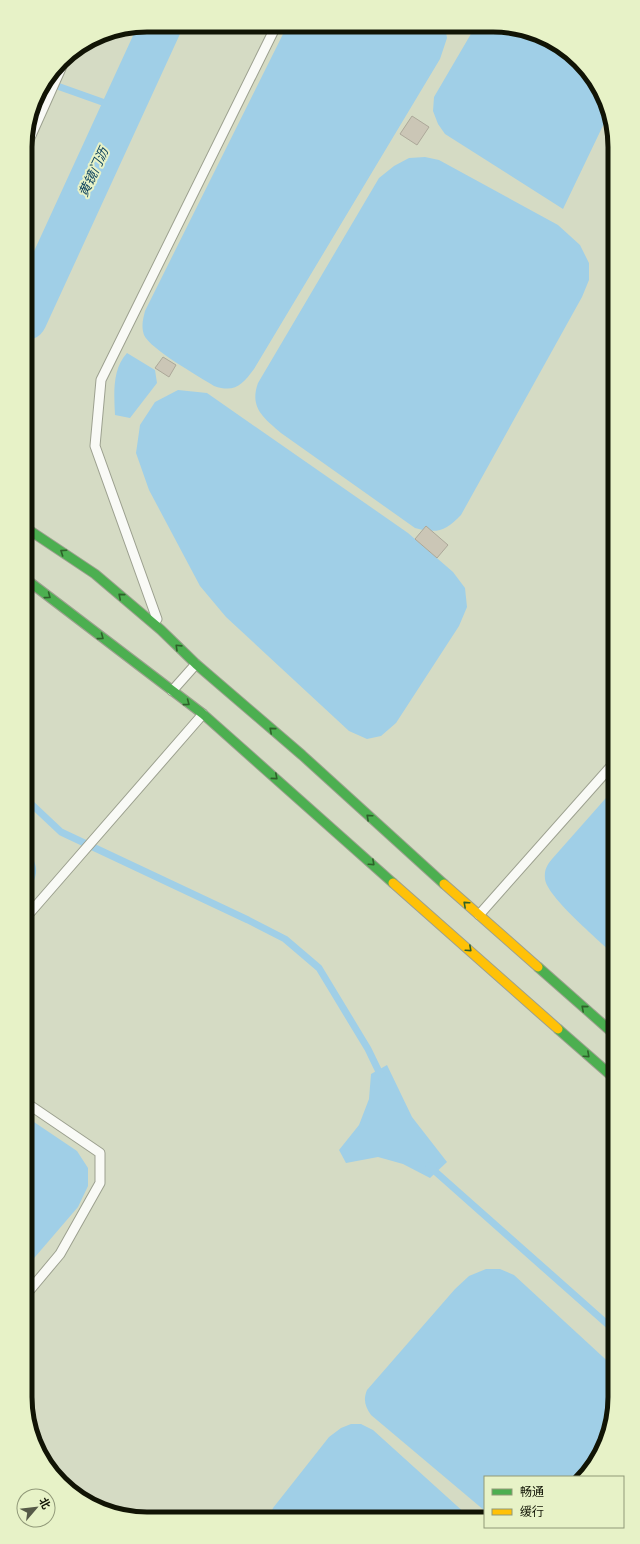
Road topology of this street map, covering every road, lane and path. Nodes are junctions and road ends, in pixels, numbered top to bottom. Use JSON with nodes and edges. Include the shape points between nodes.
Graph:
{"nodes":[{"id":1,"x":273,"y":32,"type":"edge"},
{"id":2,"x":58,"y":74,"type":"edge"},
{"id":3,"x":33,"y":130,"type":"edge"},
{"id":4,"x":32,"y":532,"type":"edge"},
{"id":5,"x":32,"y":584,"type":"edge"},
{"id":6,"x":161,"y":630,"type":"junction"},
{"id":7,"x":196,"y":664,"type":"junction"},
{"id":8,"x":172,"y":691,"type":"junction"},
{"id":9,"x":203,"y":714,"type":"junction"},
{"id":10,"x":608,"y":770,"type":"edge"},
{"id":11,"x":32,"y":910,"type":"edge"},
{"id":12,"x":479,"y":915,"type":"junction"},
{"id":13,"x":608,"y":1029,"type":"edge"},
{"id":14,"x":608,"y":1073,"type":"edge"},
{"id":15,"x":32,"y":1107,"type":"edge"},
{"id":16,"x":32,"y":1287,"type":"edge"}],
"edges":[{"from":1,"to":6,"type":"lane","via":[[101,380],[95,446]]},
{"from":2,"to":3,"type":"lane"},
{"from":6,"to":4,"type":"main road","one_way":true,"via":[[95,574]]},
{"from":5,"to":8,"type":"main road","one_way":true},
{"from":7,"to":6,"type":"main road","one_way":true},
{"from":7,"to":8,"type":"lane"},
{"from":12,"to":7,"type":"main road","one_way":true,"via":[[302,755]]},
{"from":8,"to":9,"type":"main road","one_way":true},
{"from":9,"to":11,"type":"lane"},
{"from":9,"to":14,"type":"main road","one_way":true},
{"from":10,"to":12,"type":"lane"},
{"from":13,"to":12,"type":"main road","one_way":true},
{"from":15,"to":16,"type":"lane","via":[[100,1153],[100,1183],[60,1254]]}]}
